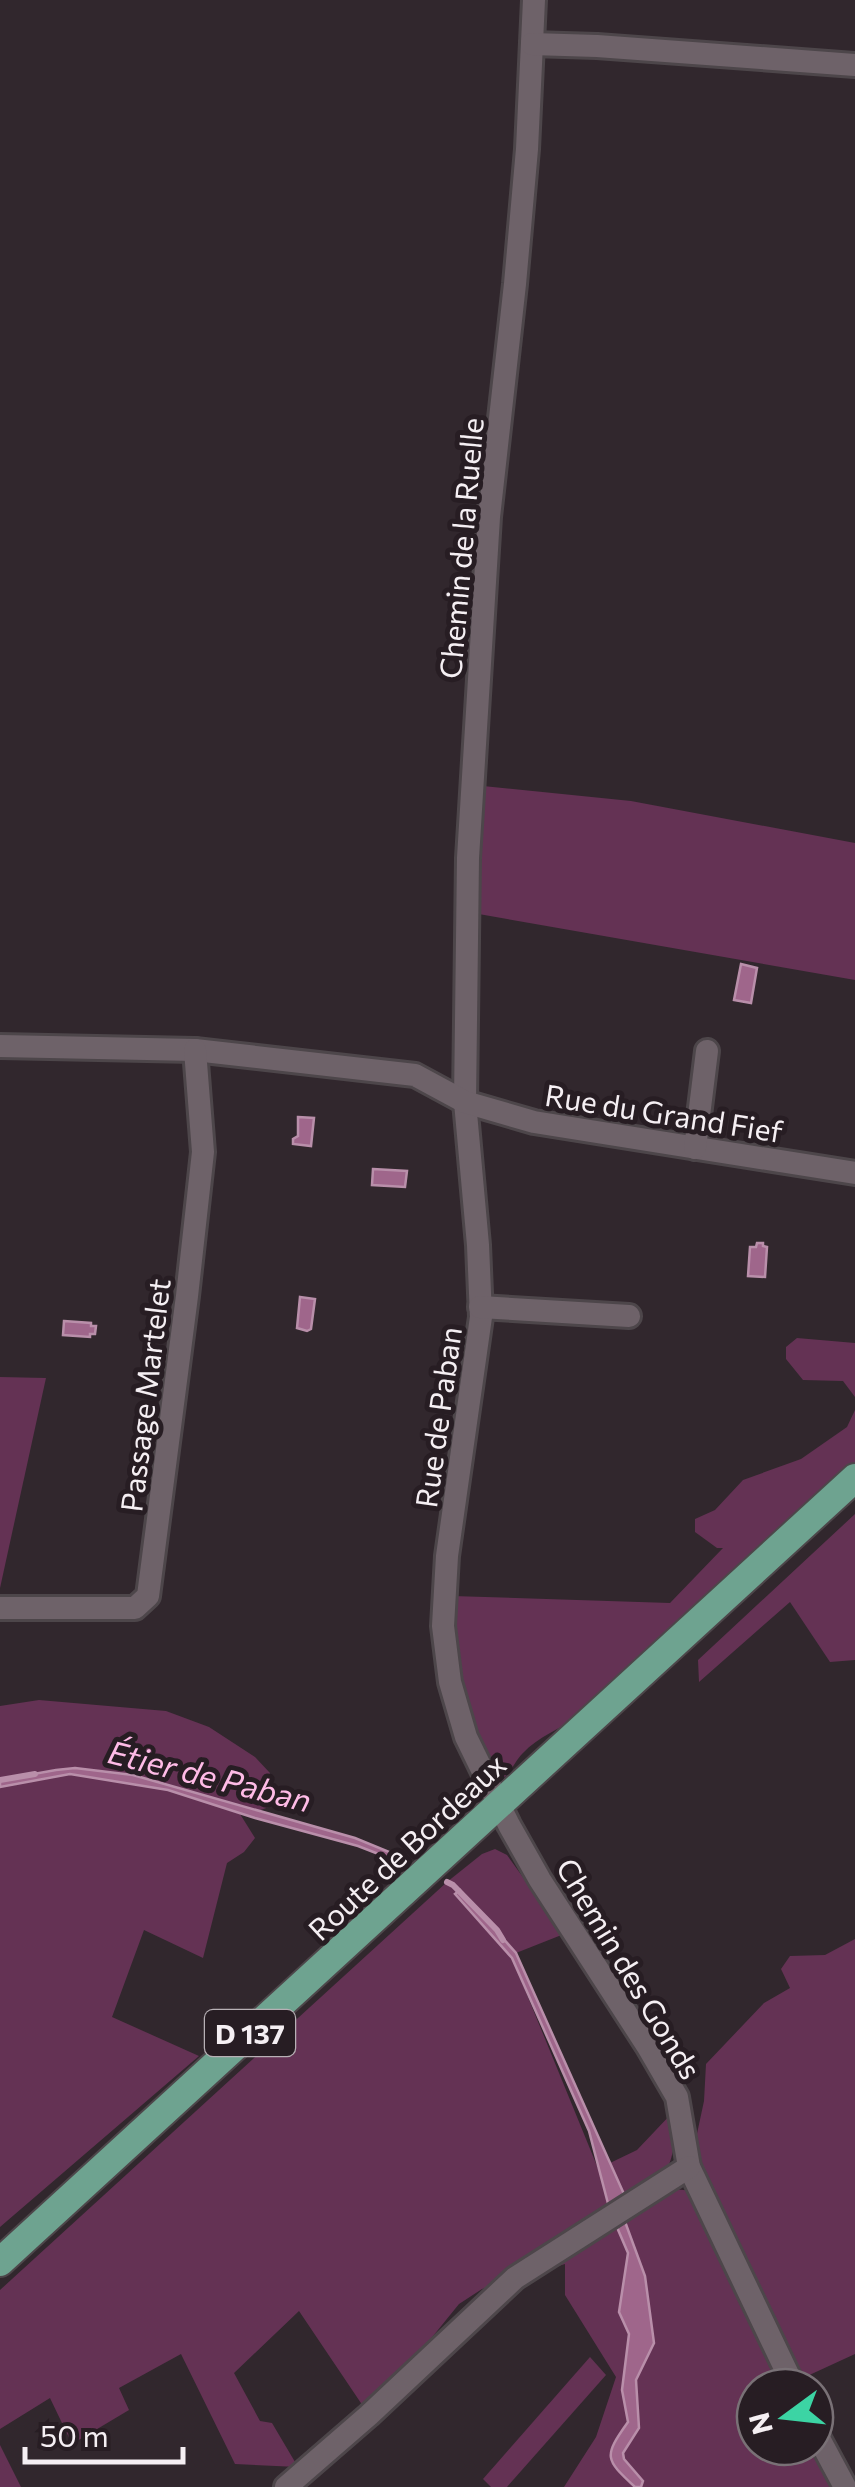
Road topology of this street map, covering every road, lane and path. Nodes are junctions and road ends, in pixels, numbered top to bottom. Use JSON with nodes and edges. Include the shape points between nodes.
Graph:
{"nodes":[{"id":1,"x":534,"y":0,"type":"edge"},
{"id":2,"x":532,"y":44,"type":"junction"},
{"id":3,"x":855,"y":65,"type":"edge"},
{"id":4,"x":0,"y":1046,"type":"edge"},
{"id":5,"x":195,"y":1050,"type":"junction"},
{"id":6,"x":706,"y":1050,"type":"dead end"},
{"id":7,"x":465,"y":1102,"type":"junction"},
{"id":8,"x":694,"y":1148,"type":"junction"},
{"id":9,"x":855,"y":1173,"type":"edge"},
{"id":10,"x":480,"y":1308,"type":"junction"},
{"id":11,"x":629,"y":1316,"type":"dead end"},
{"id":12,"x":855,"y":1478,"type":"edge"},
{"id":13,"x":0,"y":1608,"type":"edge"},
{"id":14,"x":501,"y":1803,"type":"junction"},
{"id":15,"x":689,"y":2167,"type":"junction"},
{"id":16,"x":0,"y":2262,"type":"edge"},
{"id":17,"x":784,"y":2367,"type":"edge"},
{"id":18,"x":286,"y":2487,"type":"edge"}],
"edges":[{"from":1,"to":2,"type":"street","name":"Chemin de la Ruelle"},
{"from":2,"to":3,"type":"street"},
{"from":2,"to":7,"type":"street","name":"Chemin de la Ruelle","via":[[488,536],[468,858]]},
{"from":4,"to":5,"type":"street","name":"Rue du Grand Fief"},
{"from":5,"to":7,"type":"street","name":"Rue du Grand Fief","via":[[415,1074]]},
{"from":5,"to":13,"type":"street","name":"Passage Martelet","via":[[203,1152],[148,1596],[135,1608]]},
{"from":6,"to":8,"type":"street"},
{"from":7,"to":8,"type":"street","name":"Rue du Grand Fief","via":[[534,1122]]},
{"from":7,"to":10,"type":"street","name":"Rue de Paban"},
{"from":8,"to":9,"type":"street","name":"Rue du Grand Fief"},
{"from":10,"to":11,"type":"street"},
{"from":10,"to":14,"type":"street","name":"Rue de Paban","via":[[443,1626],[466,1737]]},
{"from":12,"to":14,"type":"main road","name":"Route de Bordeaux","number":"D 137"},
{"from":14,"to":15,"type":"street","name":"Chemin des Gonds","via":[[540,1880],[676,2097]]},
{"from":14,"to":16,"type":"main road","name":"Route de Bordeaux","number":"D 137"},
{"from":15,"to":17,"type":"street","name":"Chemin des Gonds"},
{"from":15,"to":18,"type":"street","via":[[515,2278]]}]}
